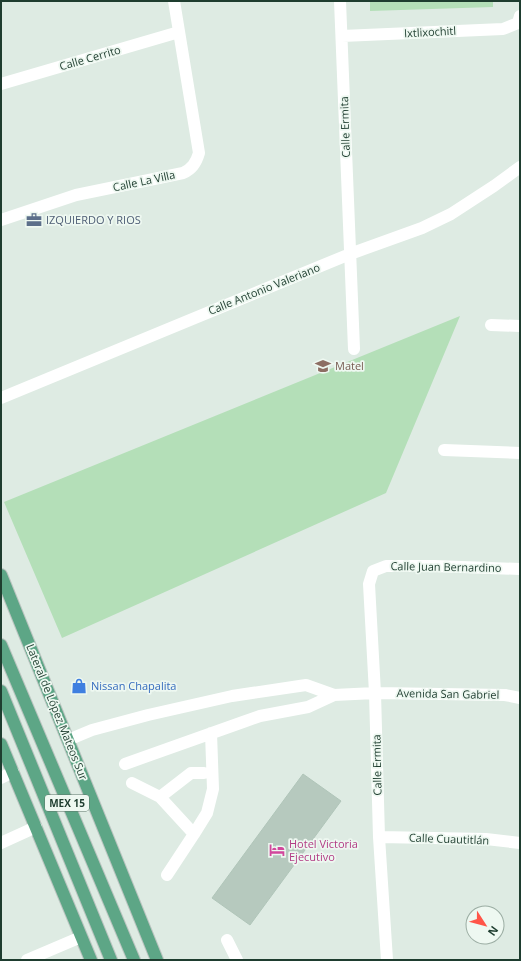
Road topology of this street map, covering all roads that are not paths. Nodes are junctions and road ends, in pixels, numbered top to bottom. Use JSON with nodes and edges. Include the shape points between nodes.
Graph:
{"nodes":[{"id":1,"x":174,"y":1,"type":"edge"},
{"id":2,"x":340,"y":1,"type":"edge"},
{"id":3,"x":519,"y":20,"type":"edge"},
{"id":4,"x":179,"y":32,"type":"junction"},
{"id":5,"x":342,"y":36,"type":"junction"},
{"id":6,"x":1,"y":84,"type":"edge"},
{"id":7,"x":520,"y":167,"type":"edge"},
{"id":8,"x":1,"y":220,"type":"edge"},
{"id":9,"x":350,"y":254,"type":"junction"},
{"id":10,"x":491,"y":325,"type":"dead end"},
{"id":11,"x":520,"y":326,"type":"edge"},
{"id":12,"x":354,"y":349,"type":"dead end"},
{"id":13,"x":1,"y":398,"type":"edge"},
{"id":14,"x":444,"y":450,"type":"dead end"},
{"id":15,"x":520,"y":453,"type":"edge"},
{"id":16,"x":520,"y":569,"type":"edge"},
{"id":17,"x":373,"y":571,"type":"joint"},
{"id":18,"x":1,"y":575,"type":"edge"},
{"id":19,"x":1,"y":645,"type":"edge"},
{"id":20,"x":1,"y":692,"type":"edge"},
{"id":21,"x":376,"y":693,"type":"junction"},
{"id":22,"x":334,"y":695,"type":"junction"},
{"id":23,"x":520,"y":698,"type":"edge"},
{"id":24,"x":211,"y":733,"type":"junction"},
{"id":25,"x":68,"y":740,"type":"junction"},
{"id":26,"x":1,"y":744,"type":"edge"},
{"id":27,"x":125,"y":764,"type":"dead end"},
{"id":28,"x":13,"y":772,"type":"junction"},
{"id":29,"x":204,"y":773,"type":"dead end"},
{"id":30,"x":1,"y":778,"type":"edge"},
{"id":31,"x":132,"y":783,"type":"dead end"},
{"id":32,"x":160,"y":797,"type":"junction"},
{"id":33,"x":36,"y":827,"type":"junction"},
{"id":34,"x":194,"y":834,"type":"junction"},
{"id":35,"x":379,"y":837,"type":"junction"},
{"id":36,"x":1,"y":843,"type":"edge"},
{"id":37,"x":520,"y":843,"type":"edge"},
{"id":38,"x":167,"y":875,"type":"dead end"},
{"id":39,"x":81,"y":938,"type":"junction"},
{"id":40,"x":227,"y":940,"type":"dead end"},
{"id":41,"x":27,"y":960,"type":"edge"},
{"id":42,"x":91,"y":960,"type":"edge"},
{"id":43,"x":111,"y":960,"type":"edge"},
{"id":44,"x":134,"y":960,"type":"edge"},
{"id":45,"x":157,"y":960,"type":"edge"},
{"id":46,"x":237,"y":960,"type":"edge"},
{"id":47,"x":387,"y":960,"type":"edge"}],
"edges":[{"from":1,"to":4,"type":"street","name":"Calle La Villa"},
{"from":2,"to":5,"type":"street","name":"Calle Ermita"},
{"from":3,"to":5,"type":"street","name":"Ixtlixochitl","via":[[503,29]]},
{"from":4,"to":6,"type":"street","name":"Calle Cerrito"},
{"from":4,"to":8,"type":"street","name":"Calle La Villa","via":[[198,153],[193,166],[183,173],[76,195]]},
{"from":5,"to":9,"type":"street","name":"Calle Ermita"},
{"from":7,"to":9,"type":"street","name":"Calle Antonio Valeriano","via":[[451,214],[422,228]]},
{"from":9,"to":12,"type":"street","name":"Calle Ermita"},
{"from":9,"to":13,"type":"street","name":"Calle Antonio Valeriano"},
{"from":10,"to":11,"type":"street"},
{"from":14,"to":15,"type":"street"},
{"from":16,"to":17,"type":"street","name":"Calle Juan Bernardino","via":[[386,566]]},
{"from":17,"to":21,"type":"street","name":"Calle Ermita","via":[[369,584]]},
{"from":18,"to":25,"type":"main road","name":"Lateral de López Mateos Sur"},
{"from":19,"to":44,"type":"main road","number":"MEX 15"},
{"from":20,"to":43,"type":"main road","number":"MEX 15"},
{"from":21,"to":22,"type":"street","name":"Avenida San Gabriel"},
{"from":21,"to":23,"type":"street","name":"Avenida San Gabriel"},
{"from":21,"to":35,"type":"street","name":"Calle Ermita"},
{"from":22,"to":24,"type":"street","via":[[308,707],[260,716]]},
{"from":22,"to":25,"type":"street","via":[[306,685],[232,696],[92,730]]},
{"from":24,"to":27,"type":"street"},
{"from":24,"to":34,"type":"street","via":[[213,788],[207,813]]},
{"from":25,"to":45,"type":"main road","name":"Lateral de López Mateos Sur"},
{"from":26,"to":28,"type":"main road"},
{"from":28,"to":30,"type":"street"},
{"from":28,"to":33,"type":"main road"},
{"from":29,"to":32,"type":"street","via":[[191,773]]},
{"from":31,"to":32,"type":"street"},
{"from":32,"to":34,"type":"street"},
{"from":33,"to":36,"type":"street"},
{"from":33,"to":39,"type":"main road"},
{"from":34,"to":38,"type":"street"},
{"from":35,"to":37,"type":"street","name":"Calle Cuautitlán","via":[[486,839]]},
{"from":35,"to":47,"type":"street","name":"Calle Ermita"},
{"from":39,"to":41,"type":"street"},
{"from":39,"to":42,"type":"main road"},
{"from":40,"to":46,"type":"street"}]}
